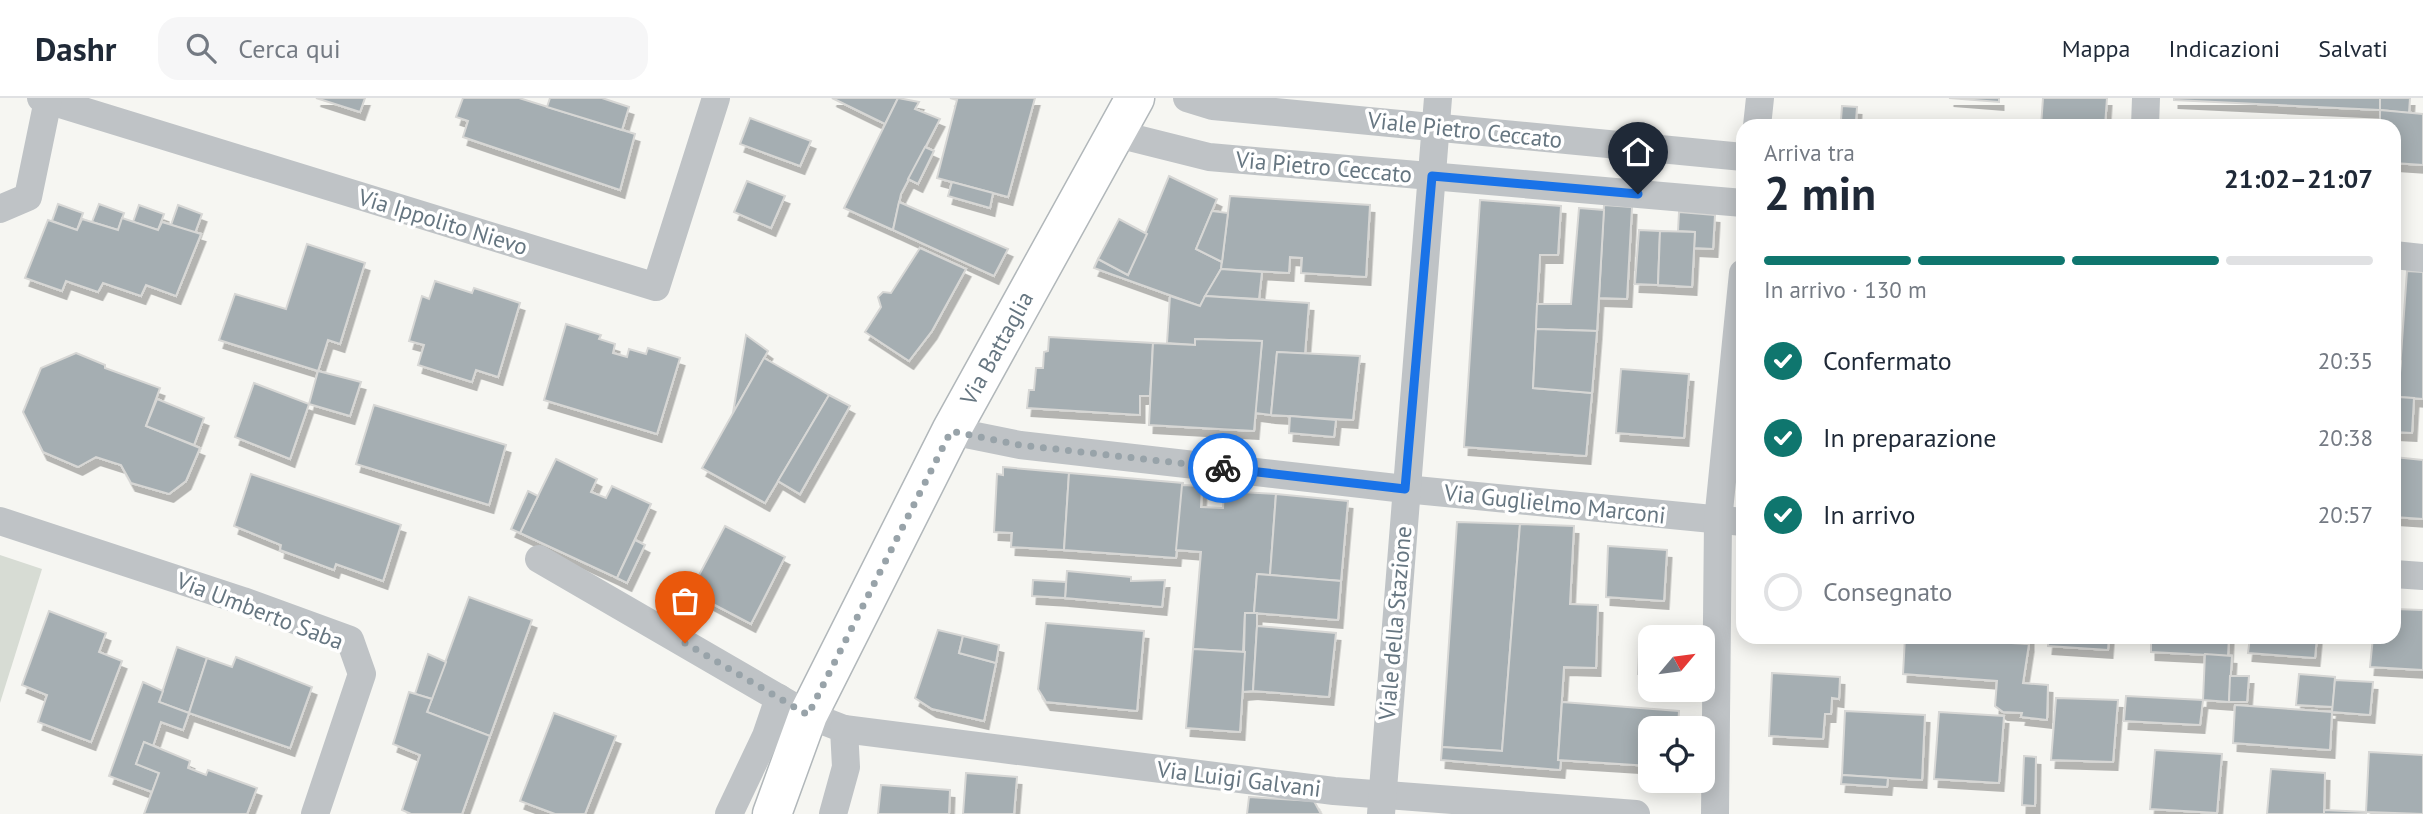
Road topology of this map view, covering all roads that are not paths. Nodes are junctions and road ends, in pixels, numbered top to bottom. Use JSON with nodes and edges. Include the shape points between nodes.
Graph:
{"nodes":[{"id":1,"x":716,"y":98,"type":"edge"},
{"id":2,"x":1135,"y":98,"type":"edge"},
{"id":3,"x":1187,"y":98,"type":"edge"},
{"id":4,"x":1438,"y":98,"type":"edge"},
{"id":5,"x":1760,"y":98,"type":"edge"},
{"id":6,"x":2146,"y":98,"type":"edge"},
{"id":7,"x":44,"y":99,"type":"edge"},
{"id":8,"x":1758,"y":119,"type":"edge"},
{"id":9,"x":2145,"y":119,"type":"edge"},
{"id":10,"x":1436,"y":127,"type":"junction"},
{"id":11,"x":1117,"y":134,"type":"junction"},
{"id":12,"x":1736,"y":156,"type":"edge"},
{"id":13,"x":1432,"y":176,"type":"junction"},
{"id":14,"x":1736,"y":202,"type":"edge"},
{"id":15,"x":0,"y":209,"type":"edge"},
{"id":16,"x":2401,"y":256,"type":"edge"},
{"id":17,"x":2423,"y":258,"type":"edge"},
{"id":18,"x":1736,"y":419,"type":"edge"},
{"id":19,"x":951,"y":431,"type":"junction"},
{"id":20,"x":1405,"y":489,"type":"junction"},
{"id":21,"x":0,"y":521,"type":"edge"},
{"id":22,"x":1731,"y":522,"type":"edge"},
{"id":23,"x":538,"y":559,"type":"dead end"},
{"id":24,"x":2401,"y":574,"type":"edge"},
{"id":25,"x":2423,"y":576,"type":"edge"},
{"id":26,"x":794,"y":706,"type":"junction"},
{"id":27,"x":844,"y":729,"type":"junction"},
{"id":28,"x":1381,"y":805,"type":"edge"},
{"id":29,"x":315,"y":814,"type":"edge"},
{"id":30,"x":729,"y":814,"type":"edge"},
{"id":31,"x":772,"y":814,"type":"edge"},
{"id":32,"x":833,"y":814,"type":"edge"},
{"id":33,"x":1636,"y":814,"type":"edge"},
{"id":34,"x":1715,"y":814,"type":"edge"}],
"edges":[{"from":1,"to":7,"type":"street","name":"Via Ippolito Nievo","via":[[656,287]]},
{"from":2,"to":11,"type":"main road","name":"Via Battaglia"},
{"from":3,"to":10,"type":"street","name":"Viale Pietro Ceccato","via":[[1213,106]]},
{"from":4,"to":10,"type":"street","name":"Viale della Stazione"},
{"from":5,"to":8,"type":"street"},
{"from":6,"to":9,"type":"street"},
{"from":7,"to":15,"type":"street","via":[[28,197]]},
{"from":10,"to":12,"type":"street","name":"Viale Pietro Ceccato"},
{"from":10,"to":13,"type":"street","name":"Viale della Stazione"},
{"from":11,"to":13,"type":"street","name":"Via Pietro Ceccato","via":[[1209,157]]},
{"from":11,"to":19,"type":"main road","name":"Via Battaglia"},
{"from":13,"to":14,"type":"street","name":"Via Pietro Ceccato"},
{"from":13,"to":20,"type":"street","name":"Viale della Stazione"},
{"from":16,"to":17,"type":"street"},
{"from":18,"to":22,"type":"street"},
{"from":19,"to":20,"type":"street","name":"Via Guglielmo Marconi","via":[[1020,445]]},
{"from":19,"to":26,"type":"main road","name":"Via Battaglia"},
{"from":20,"to":22,"type":"street","name":"Via Guglielmo Marconi"},
{"from":20,"to":28,"type":"street","name":"Viale della Stazione"},
{"from":21,"to":29,"type":"street","name":"Via Umberto Saba","via":[[350,640],[362,674]]},
{"from":22,"to":34,"type":"street"},
{"from":23,"to":26,"type":"street"},
{"from":24,"to":25,"type":"street"},
{"from":26,"to":27,"type":"street","name":"Via Luigi Galvani"},
{"from":26,"to":30,"type":"street","name":"Via Battaglia","via":[[766,736]]},
{"from":26,"to":31,"type":"main road","name":"Via Battaglia"},
{"from":27,"to":28,"type":"street","name":"Via Luigi Galvani"},
{"from":27,"to":32,"type":"street","via":[[846,767]]},
{"from":28,"to":33,"type":"street","name":"Via Luigi Galvani"}]}
